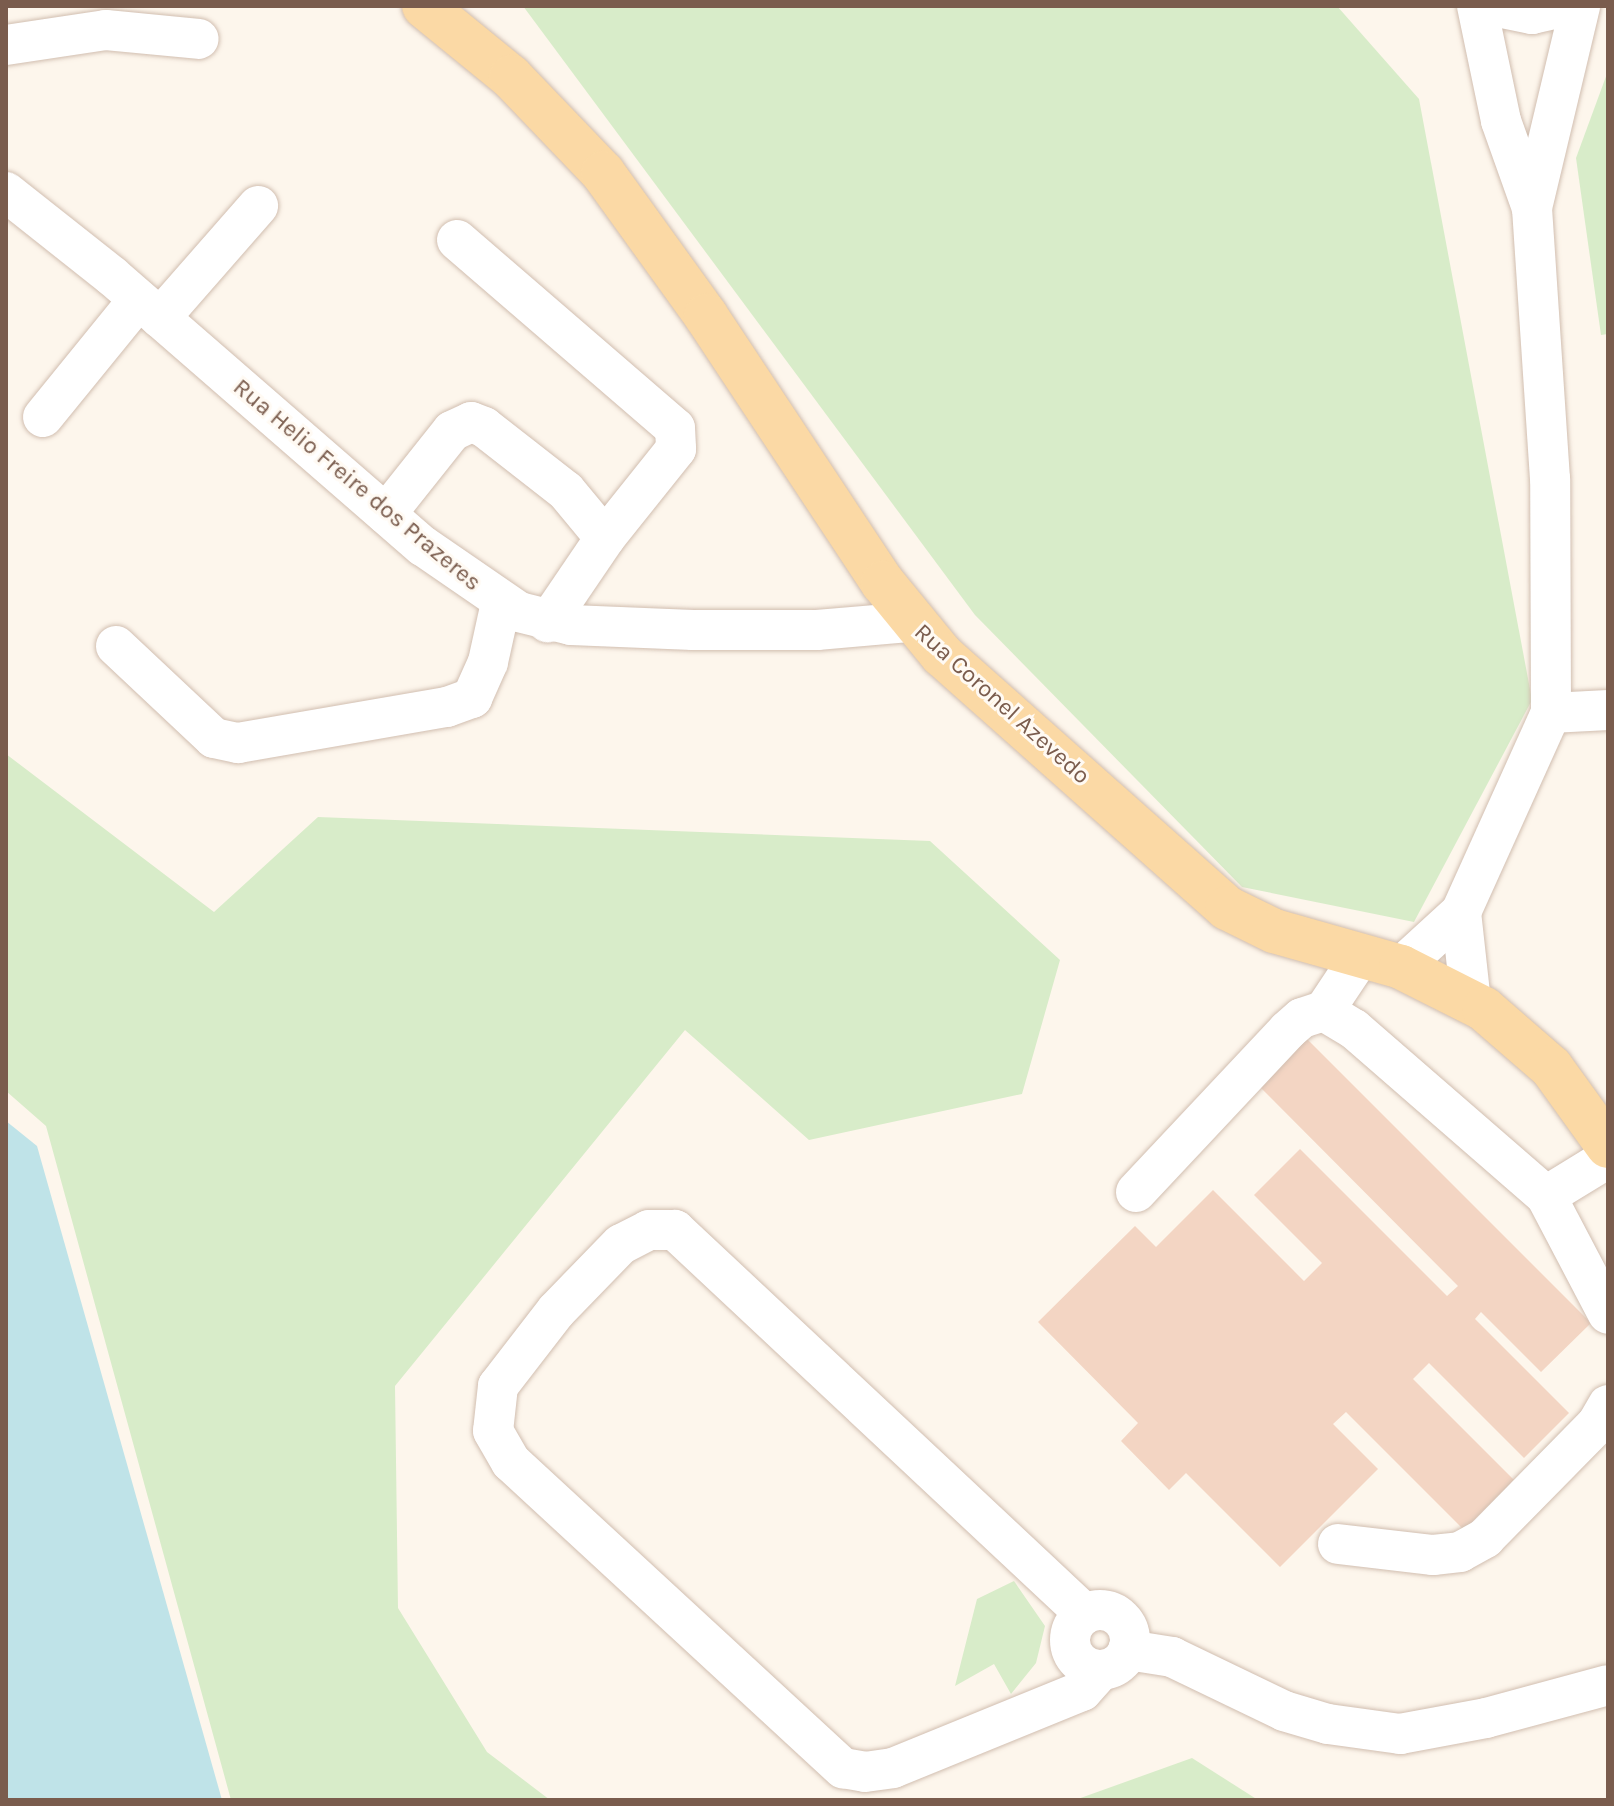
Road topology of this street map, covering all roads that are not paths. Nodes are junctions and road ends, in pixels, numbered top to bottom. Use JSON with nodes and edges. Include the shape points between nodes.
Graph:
{"nodes":[{"id":1,"x":424,"y":6,"type":"edge"},
{"id":2,"x":1477,"y":6,"type":"edge"},
{"id":3,"x":1492,"y":6,"type":"edge"},
{"id":4,"x":1567,"y":6,"type":"edge"},
{"id":5,"x":1580,"y":6,"type":"edge"},
{"id":6,"x":199,"y":39,"type":"dead end"},
{"id":7,"x":6,"y":45,"type":"edge"},
{"id":8,"x":6,"y":192,"type":"edge"},
{"id":9,"x":258,"y":206,"type":"dead end"},
{"id":10,"x":1532,"y":208,"type":"junction"},
{"id":11,"x":457,"y":240,"type":"dead end"},
{"id":12,"x":149,"y":309,"type":"junction"},
{"id":13,"x":43,"y":417,"type":"dead end"},
{"id":14,"x":386,"y":514,"type":"junction"},
{"id":15,"x":605,"y":538,"type":"junction"},
{"id":16,"x":501,"y":603,"type":"junction"},
{"id":17,"x":548,"y":622,"type":"junction"},
{"id":18,"x":911,"y":622,"type":"junction"},
{"id":19,"x":116,"y":646,"type":"dead end"},
{"id":20,"x":1608,"y":710,"type":"edge"},
{"id":21,"x":1551,"y":713,"type":"junction"},
{"id":22,"x":1461,"y":912,"type":"junction"},
{"id":23,"x":1381,"y":962,"type":"junction"},
{"id":24,"x":1471,"y":1002,"type":"junction"},
{"id":25,"x":1324,"y":1011,"type":"junction"},
{"id":26,"x":1608,"y":1146,"type":"edge"},
{"id":27,"x":1608,"y":1158,"type":"edge"},
{"id":28,"x":1136,"y":1192,"type":"dead end"},
{"id":29,"x":1546,"y":1196,"type":"junction"},
{"id":30,"x":1608,"y":1314,"type":"edge"},
{"id":31,"x":1608,"y":1405,"type":"edge"},
{"id":32,"x":1338,"y":1544,"type":"dead end"},
{"id":33,"x":1114,"y":1660,"type":"junction"},
{"id":34,"x":1608,"y":1685,"type":"edge"}],
"edges":[{"from":1,"to":18,"type":"main road","name":"Rua Coronel Azevedo","via":[[511,77],[603,173],[706,316]]},
{"from":2,"to":10,"type":"street","via":[[1501,121]]},
{"from":3,"to":4,"type":"street","via":[[1532,14]]},
{"from":5,"to":10,"type":"street"},
{"from":6,"to":7,"type":"street","via":[[106,30]]},
{"from":8,"to":12,"type":"street","name":"Rua Helio Freire dos Prazeres"},
{"from":9,"to":12,"type":"street"},
{"from":10,"to":21,"type":"street","via":[[1550,479]]},
{"from":11,"to":15,"type":"street","via":[[675,428],[676,449]]},
{"from":12,"to":13,"type":"street"},
{"from":12,"to":14,"type":"street","name":"Rua Helio Freire dos Prazeres"},
{"from":14,"to":15,"type":"street","via":[[452,431],[471,422],[566,491]]},
{"from":14,"to":16,"type":"street","name":"Rua Helio Freire dos Prazeres"},
{"from":15,"to":17,"type":"street"},
{"from":16,"to":17,"type":"street","name":"Rua Helio Freire dos Prazeres"},
{"from":16,"to":19,"type":"street","via":[[488,662],[472,698],[447,707],[238,743],[214,738]]},
{"from":17,"to":18,"type":"street","name":"Rua Helio Freire dos Prazeres","via":[[709,630]]},
{"from":18,"to":23,"type":"main road","name":"Rua Coronel Azevedo","via":[[1227,908],[1250,923]]},
{"from":20,"to":21,"type":"street"},
{"from":21,"to":22,"type":"street"},
{"from":22,"to":23,"type":"street"},
{"from":22,"to":24,"type":"street"},
{"from":23,"to":24,"type":"main road","name":"Rua Coronel Azevedo"},
{"from":23,"to":25,"type":"street"},
{"from":24,"to":26,"type":"main road","name":"Rua Coronel Azevedo","via":[[1520,1036],[1551,1067]]},
{"from":25,"to":28,"type":"street","via":[[1302,1018],[1288,1030]]},
{"from":25,"to":29,"type":"street","via":[[1354,1029]]},
{"from":27,"to":29,"type":"street"},
{"from":29,"to":30,"type":"street"},
{"from":31,"to":32,"type":"street","via":[[1597,1424],[1485,1538],[1460,1552],[1433,1555]]},
{"from":33,"to":33,"type":"street","via":[[1082,1691],[893,1768],[843,1768],[511,1462],[493,1431],[498,1386],[556,1311],[621,1244],[649,1230],[675,1230],[1085,1614],[1105,1611],[1122,1621]]},
{"from":33,"to":34,"type":"street","via":[[1172,1657],[1299,1715],[1400,1734]]}]}
